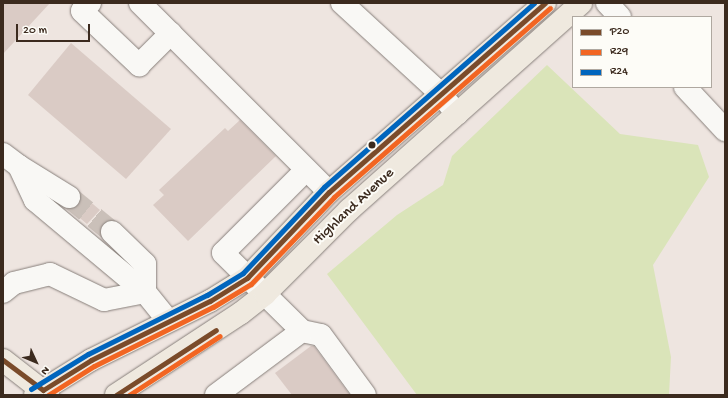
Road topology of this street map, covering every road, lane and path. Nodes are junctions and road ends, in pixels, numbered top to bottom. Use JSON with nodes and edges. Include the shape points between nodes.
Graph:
{"nodes":[{"id":1,"x":90,"y":3,"type":"edge"},
{"id":2,"x":140,"y":3,"type":"edge"},
{"id":3,"x":342,"y":3,"type":"edge"},
{"id":4,"x":545,"y":3,"type":"edge"},
{"id":5,"x":580,"y":3,"type":"edge"},
{"id":6,"x":607,"y":3,"type":"edge"},
{"id":7,"x":619,"y":16,"type":"edge"},
{"id":8,"x":171,"y":33,"type":"junction"},
{"id":9,"x":686,"y":88,"type":"edge"},
{"id":10,"x":440,"y":93,"type":"junction"},
{"id":11,"x":457,"y":114,"type":"junction"},
{"id":12,"x":725,"y":130,"type":"edge"},
{"id":13,"x":11,"y":160,"type":"edge"},
{"id":14,"x":306,"y":170,"type":"junction"},
{"id":15,"x":329,"y":192,"type":"junction"},
{"id":16,"x":69,"y":197,"type":"tunnel mouth"},
{"id":17,"x":112,"y":232,"type":"tunnel mouth"},
{"id":18,"x":247,"y":278,"type":"junction"},
{"id":19,"x":3,"y":292,"type":"edge"},
{"id":20,"x":144,"y":292,"type":"junction"},
{"id":21,"x":265,"y":294,"type":"junction"},
{"id":22,"x":168,"y":320,"type":"junction"},
{"id":23,"x":302,"y":331,"type":"junction"},
{"id":24,"x":3,"y":360,"type":"edge"},
{"id":25,"x":42,"y":393,"type":"edge"},
{"id":26,"x":116,"y":395,"type":"edge"},
{"id":27,"x":216,"y":395,"type":"edge"},
{"id":28,"x":365,"y":395,"type":"edge"}],
"edges":[{"from":1,"to":8,"type":"street","via":[[82,11],[139,65]]},
{"from":2,"to":8,"type":"street"},
{"from":3,"to":10,"type":"street"},
{"from":4,"to":10,"type":"main road","name":"Highland Avenue"},
{"from":5,"to":11,"type":"main road","name":"Highland Avenue"},
{"from":6,"to":7,"type":"street"},
{"from":8,"to":14,"type":"street"},
{"from":9,"to":12,"type":"street"},
{"from":10,"to":11,"type":"street"},
{"from":10,"to":15,"type":"main road","name":"Highland Avenue"},
{"from":11,"to":21,"type":"main road","name":"Highland Avenue","via":[[349,210]]},
{"from":13,"to":16,"type":"street"},
{"from":13,"to":20,"type":"street","via":[[35,200]]},
{"from":14,"to":15,"type":"street"},
{"from":14,"to":18,"type":"street","via":[[222,253]]},
{"from":15,"to":18,"type":"main road","name":"Highland Avenue"},
{"from":17,"to":20,"type":"street","via":[[145,264]]},
{"from":18,"to":21,"type":"street"},
{"from":18,"to":22,"type":"main road","name":"Highland Avenue","via":[[210,301]]},
{"from":19,"to":20,"type":"street","via":[[14,283],[50,274],[104,300]]},
{"from":20,"to":22,"type":"street"},
{"from":21,"to":23,"type":"street"},
{"from":21,"to":26,"type":"main road","name":"Highland Avenue","via":[[241,313]]},
{"from":22,"to":25,"type":"main road","name":"Highland Avenue"},
{"from":23,"to":27,"type":"street"},
{"from":23,"to":28,"type":"street","via":[[321,335]]},
{"from":24,"to":25,"type":"main road"}]}
